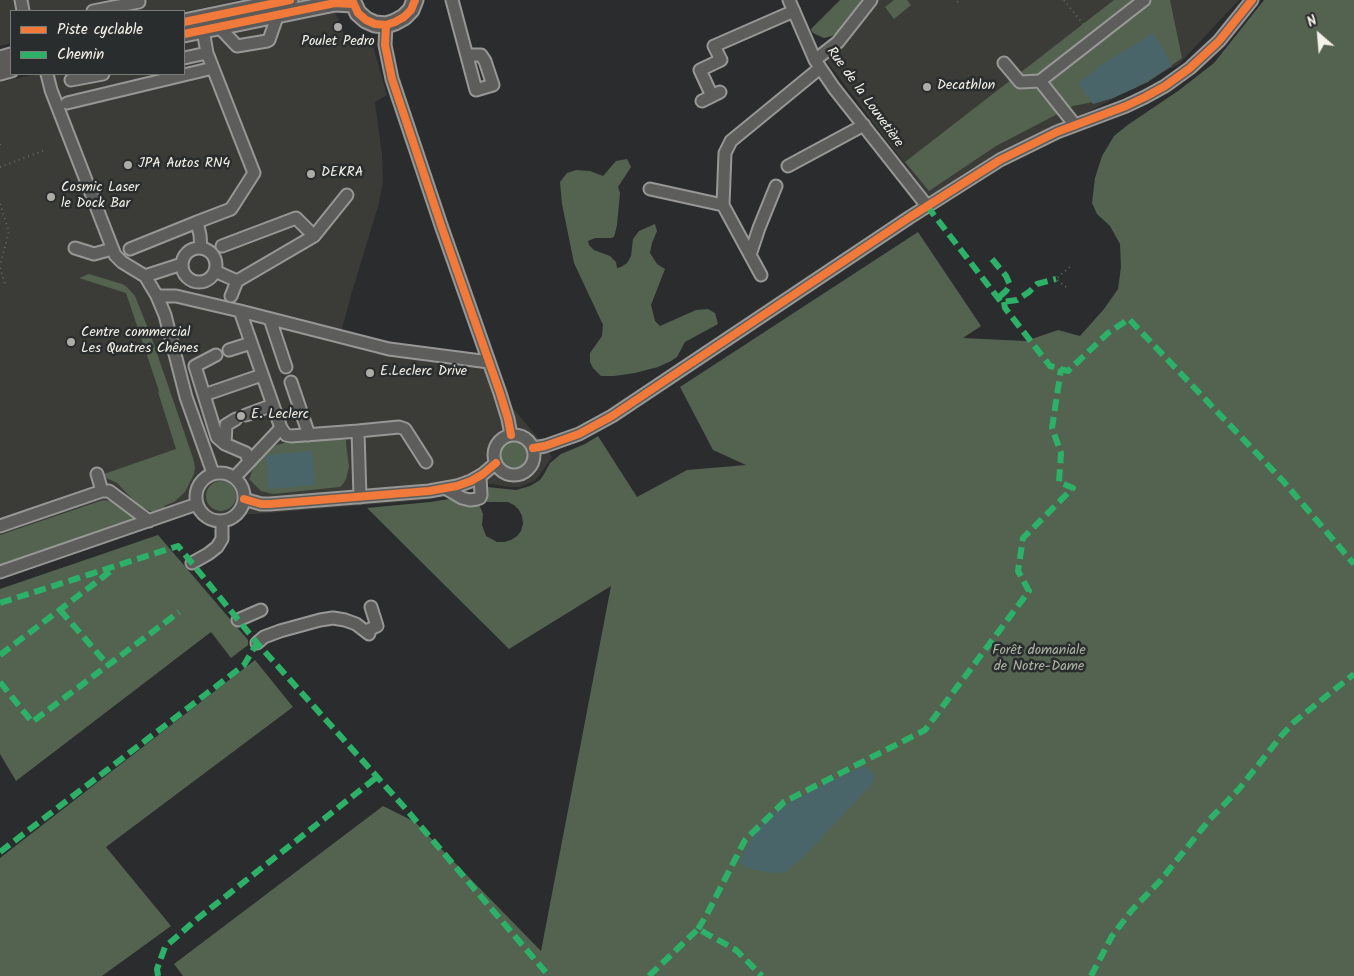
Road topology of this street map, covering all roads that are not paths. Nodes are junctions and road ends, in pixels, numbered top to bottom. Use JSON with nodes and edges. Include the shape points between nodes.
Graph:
{"nodes":[{"id":1,"x":415,"y":0,"type":"edge"},
{"id":2,"x":452,"y":0,"type":"edge"},
{"id":3,"x":789,"y":0,"type":"edge"},
{"id":4,"x":871,"y":0,"type":"edge"},
{"id":5,"x":1144,"y":0,"type":"edge"},
{"id":6,"x":1252,"y":0,"type":"edge"},
{"id":7,"x":352,"y":2,"type":"edge"},
{"id":8,"x":260,"y":3,"type":"edge"},
{"id":9,"x":139,"y":5,"type":"edge"},
{"id":10,"x":101,"y":10,"type":"edge"},
{"id":11,"x":293,"y":11,"type":"edge"},
{"id":12,"x":794,"y":11,"type":"junction"},
{"id":13,"x":278,"y":14,"type":"junction"},
{"id":14,"x":214,"y":16,"type":"junction"},
{"id":15,"x":185,"y":22,"type":"edge"},
{"id":16,"x":386,"y":25,"type":"junction"},
{"id":17,"x":202,"y":30,"type":"junction"},
{"id":18,"x":185,"y":34,"type":"edge"},
{"id":19,"x":207,"y":53,"type":"junction"},
{"id":20,"x":467,"y":55,"type":"dead end"},
{"id":21,"x":185,"y":58,"type":"edge"},
{"id":22,"x":1004,"y":63,"type":"dead end"},
{"id":23,"x":818,"y":64,"type":"junction"},
{"id":24,"x":213,"y":68,"type":"junction"},
{"id":25,"x":47,"y":75,"type":"edge"},
{"id":26,"x":98,"y":75,"type":"edge"},
{"id":27,"x":184,"y":75,"type":"edge"},
{"id":28,"x":185,"y":75,"type":"edge"},
{"id":29,"x":71,"y":80,"type":"dead end"},
{"id":30,"x":1040,"y":81,"type":"junction"},
{"id":31,"x":711,"y":97,"type":"dead end"},
{"id":32,"x":67,"y":103,"type":"dead end"},
{"id":33,"x":1075,"y":125,"type":"junction"},
{"id":34,"x":864,"y":126,"type":"junction"},
{"id":35,"x":788,"y":166,"type":"dead end"},
{"id":36,"x":776,"y":186,"type":"dead end"},
{"id":37,"x":650,"y":189,"type":"dead end"},
{"id":38,"x":347,"y":195,"type":"dead end"},
{"id":39,"x":723,"y":205,"type":"junction"},
{"id":40,"x":927,"y":206,"type":"junction"},
{"id":41,"x":196,"y":222,"type":"junction"},
{"id":42,"x":314,"y":236,"type":"junction"},
{"id":43,"x":222,"y":246,"type":"dead end"},
{"id":44,"x":75,"y":248,"type":"dead end"},
{"id":45,"x":201,"y":248,"type":"junction"},
{"id":46,"x":112,"y":249,"type":"junction"},
{"id":47,"x":130,"y":249,"type":"dead end"},
{"id":48,"x":750,"y":255,"type":"junction"},
{"id":49,"x":182,"y":264,"type":"junction"},
{"id":50,"x":215,"y":271,"type":"junction"},
{"id":51,"x":761,"y":275,"type":"dead end"},
{"id":52,"x":145,"y":276,"type":"junction"},
{"id":53,"x":237,"y":281,"type":"junction"},
{"id":54,"x":157,"y":296,"type":"junction"},
{"id":55,"x":231,"y":296,"type":"dead end"},
{"id":56,"x":240,"y":312,"type":"junction"},
{"id":57,"x":270,"y":319,"type":"junction"},
{"id":58,"x":246,"y":327,"type":"junction"},
{"id":59,"x":251,"y":343,"type":"junction"},
{"id":60,"x":229,"y":350,"type":"dead end"},
{"id":61,"x":216,"y":356,"type":"dead end"},
{"id":62,"x":489,"y":362,"type":"junction"},
{"id":63,"x":286,"y":367,"type":"dead end"},
{"id":64,"x":262,"y":375,"type":"junction"},
{"id":65,"x":291,"y":382,"type":"dead end"},
{"id":66,"x":204,"y":395,"type":"junction"},
{"id":67,"x":273,"y":405,"type":"junction"},
{"id":68,"x":281,"y":428,"type":"junction"},
{"id":69,"x":358,"y":431,"type":"junction"},
{"id":70,"x":309,"y":435,"type":"junction"},
{"id":71,"x":510,"y":435,"type":"junction"},
{"id":72,"x":225,"y":444,"type":"junction"},
{"id":73,"x":533,"y":448,"type":"junction"},
{"id":74,"x":249,"y":462,"type":"junction"},
{"id":75,"x":426,"y":462,"type":"dead end"},
{"id":76,"x":496,"y":463,"type":"junction"},
{"id":77,"x":97,"y":474,"type":"dead end"},
{"id":78,"x":213,"y":474,"type":"junction"},
{"id":79,"x":480,"y":476,"type":"junction"},
{"id":80,"x":235,"y":478,"type":"junction"},
{"id":81,"x":445,"y":488,"type":"junction"},
{"id":82,"x":102,"y":491,"type":"junction"},
{"id":83,"x":360,"y":497,"type":"junction"},
{"id":84,"x":244,"y":500,"type":"junction"},
{"id":85,"x":197,"y":504,"type":"junction"},
{"id":86,"x":149,"y":521,"type":"junction"},
{"id":87,"x":222,"y":521,"type":"junction"},
{"id":88,"x":1,"y":523,"type":"edge"},
{"id":89,"x":192,"y":563,"type":"dead end"},
{"id":90,"x":0,"y":572,"type":"edge"},
{"id":91,"x":370,"y":607,"type":"dead end"},
{"id":92,"x":261,"y":610,"type":"dead end"},
{"id":93,"x":238,"y":620,"type":"dead end"},
{"id":94,"x":257,"y":643,"type":"dead end"}],
"edges":[{"from":1,"to":16,"type":"main road","via":[[404,17]]},
{"from":2,"to":20,"type":"street"},
{"from":3,"to":12,"type":"street","name":"Rue de la Louvetière"},
{"from":4,"to":23,"type":"street"},
{"from":5,"to":30,"type":"street"},
{"from":6,"to":33,"type":"street","via":[[1219,41],[1190,68],[1145,97]]},
{"from":7,"to":11,"type":"main road"},
{"from":7,"to":16,"type":"main road","via":[[366,20]]},
{"from":8,"to":11,"type":"main road"},
{"from":8,"to":14,"type":"main road"},
{"from":9,"to":10,"type":"street"},
{"from":11,"to":13,"type":"main road"},
{"from":12,"to":23,"type":"street","name":"Rue de la Louvetière"},
{"from":12,"to":31,"type":"street","via":[[714,46],[721,60],[700,70]]},
{"from":13,"to":14,"type":"main road"},
{"from":13,"to":14,"type":"street","via":[[269,40],[237,46]]},
{"from":14,"to":15,"type":"main road"},
{"from":14,"to":17,"type":"main road"},
{"from":16,"to":62,"type":"street","via":[[385,45],[392,79]]},
{"from":17,"to":18,"type":"main road"},
{"from":17,"to":19,"type":"street"},
{"from":19,"to":21,"type":"street"},
{"from":19,"to":24,"type":"street"},
{"from":22,"to":30,"type":"street","via":[[1020,82]]},
{"from":23,"to":34,"type":"street","name":"Rue de la Louvetière"},
{"from":23,"to":39,"type":"street","via":[[731,141],[725,153]]},
{"from":24,"to":28,"type":"street"},
{"from":24,"to":41,"type":"street","via":[[254,173],[231,209]]},
{"from":25,"to":46,"type":"street"},
{"from":26,"to":29,"type":"street"},
{"from":27,"to":32,"type":"street"},
{"from":30,"to":33,"type":"street"},
{"from":33,"to":40,"type":"street","via":[[1000,160]]},
{"from":34,"to":35,"type":"street"},
{"from":34,"to":40,"type":"street","name":"Rue de la Louvetière"},
{"from":36,"to":48,"type":"street"},
{"from":37,"to":39,"type":"street"},
{"from":38,"to":42,"type":"street"},
{"from":39,"to":48,"type":"street"},
{"from":40,"to":73,"type":"street","via":[[612,416],[579,434]]},
{"from":41,"to":45,"type":"street"},
{"from":41,"to":47,"type":"street"},
{"from":42,"to":43,"type":"street","via":[[296,218]]},
{"from":42,"to":53,"type":"street"},
{"from":44,"to":46,"type":"street","via":[[94,254]]},
{"from":45,"to":49,"type":"street","via":[[188,252]]},
{"from":45,"to":50,"type":"street","via":[[215,258]]},
{"from":46,"to":52,"type":"street","via":[[118,259]]},
{"from":48,"to":51,"type":"street"},
{"from":49,"to":50,"type":"street","via":[[186,275],[196,281],[207,280]]},
{"from":49,"to":52,"type":"street"},
{"from":50,"to":53,"type":"street"},
{"from":52,"to":54,"type":"street"},
{"from":53,"to":55,"type":"street"},
{"from":54,"to":56,"type":"street","via":[[176,296]]},
{"from":54,"to":78,"type":"street"},
{"from":56,"to":57,"type":"street"},
{"from":56,"to":58,"type":"street"},
{"from":57,"to":58,"type":"street"},
{"from":57,"to":62,"type":"street","via":[[389,349]]},
{"from":57,"to":63,"type":"street"},
{"from":58,"to":59,"type":"street"},
{"from":59,"to":60,"type":"street"},
{"from":59,"to":64,"type":"street"},
{"from":61,"to":66,"type":"street","via":[[195,366]]},
{"from":62,"to":71,"type":"street","via":[[508,419]]},
{"from":64,"to":66,"type":"street"},
{"from":64,"to":67,"type":"street"},
{"from":65,"to":70,"type":"street"},
{"from":66,"to":72,"type":"street","via":[[217,436]]},
{"from":67,"to":68,"type":"street"},
{"from":67,"to":72,"type":"street","via":[[226,425]]},
{"from":68,"to":70,"type":"street","via":[[286,435]]},
{"from":68,"to":74,"type":"street"},
{"from":69,"to":70,"type":"street"},
{"from":69,"to":75,"type":"street","via":[[406,429]]},
{"from":69,"to":83,"type":"street"},
{"from":71,"to":73,"type":"street","via":[[521,436]]},
{"from":71,"to":76,"type":"street","via":[[496,446]]},
{"from":72,"to":74,"type":"street","via":[[246,453]]},
{"from":73,"to":76,"type":"street","via":[[533,461],[525,472],[505,473]]},
{"from":74,"to":80,"type":"street"},
{"from":76,"to":79,"type":"street"},
{"from":77,"to":82,"type":"street"},
{"from":78,"to":80,"type":"street","via":[[221,472]]},
{"from":78,"to":85,"type":"street","via":[[199,485]]},
{"from":79,"to":81,"type":"street"},
{"from":79,"to":81,"type":"street","via":[[481,495],[477,500],[462,498]]},
{"from":80,"to":84,"type":"street","via":[[244,491]]},
{"from":81,"to":83,"type":"street"},
{"from":82,"to":86,"type":"street","via":[[109,491]]},
{"from":82,"to":88,"type":"street"},
{"from":83,"to":84,"type":"street","via":[[270,504]]},
{"from":84,"to":87,"type":"street","via":[[237,514]]},
{"from":85,"to":86,"type":"street"},
{"from":85,"to":87,"type":"street","via":[[206,516]]},
{"from":86,"to":90,"type":"street"},
{"from":87,"to":89,"type":"street","via":[[222,539],[217,547]]},
{"from":91,"to":94,"type":"street","via":[[377,626],[368,632],[356,624],[334,618],[280,631]]},
{"from":92,"to":93,"type":"street"}]}
